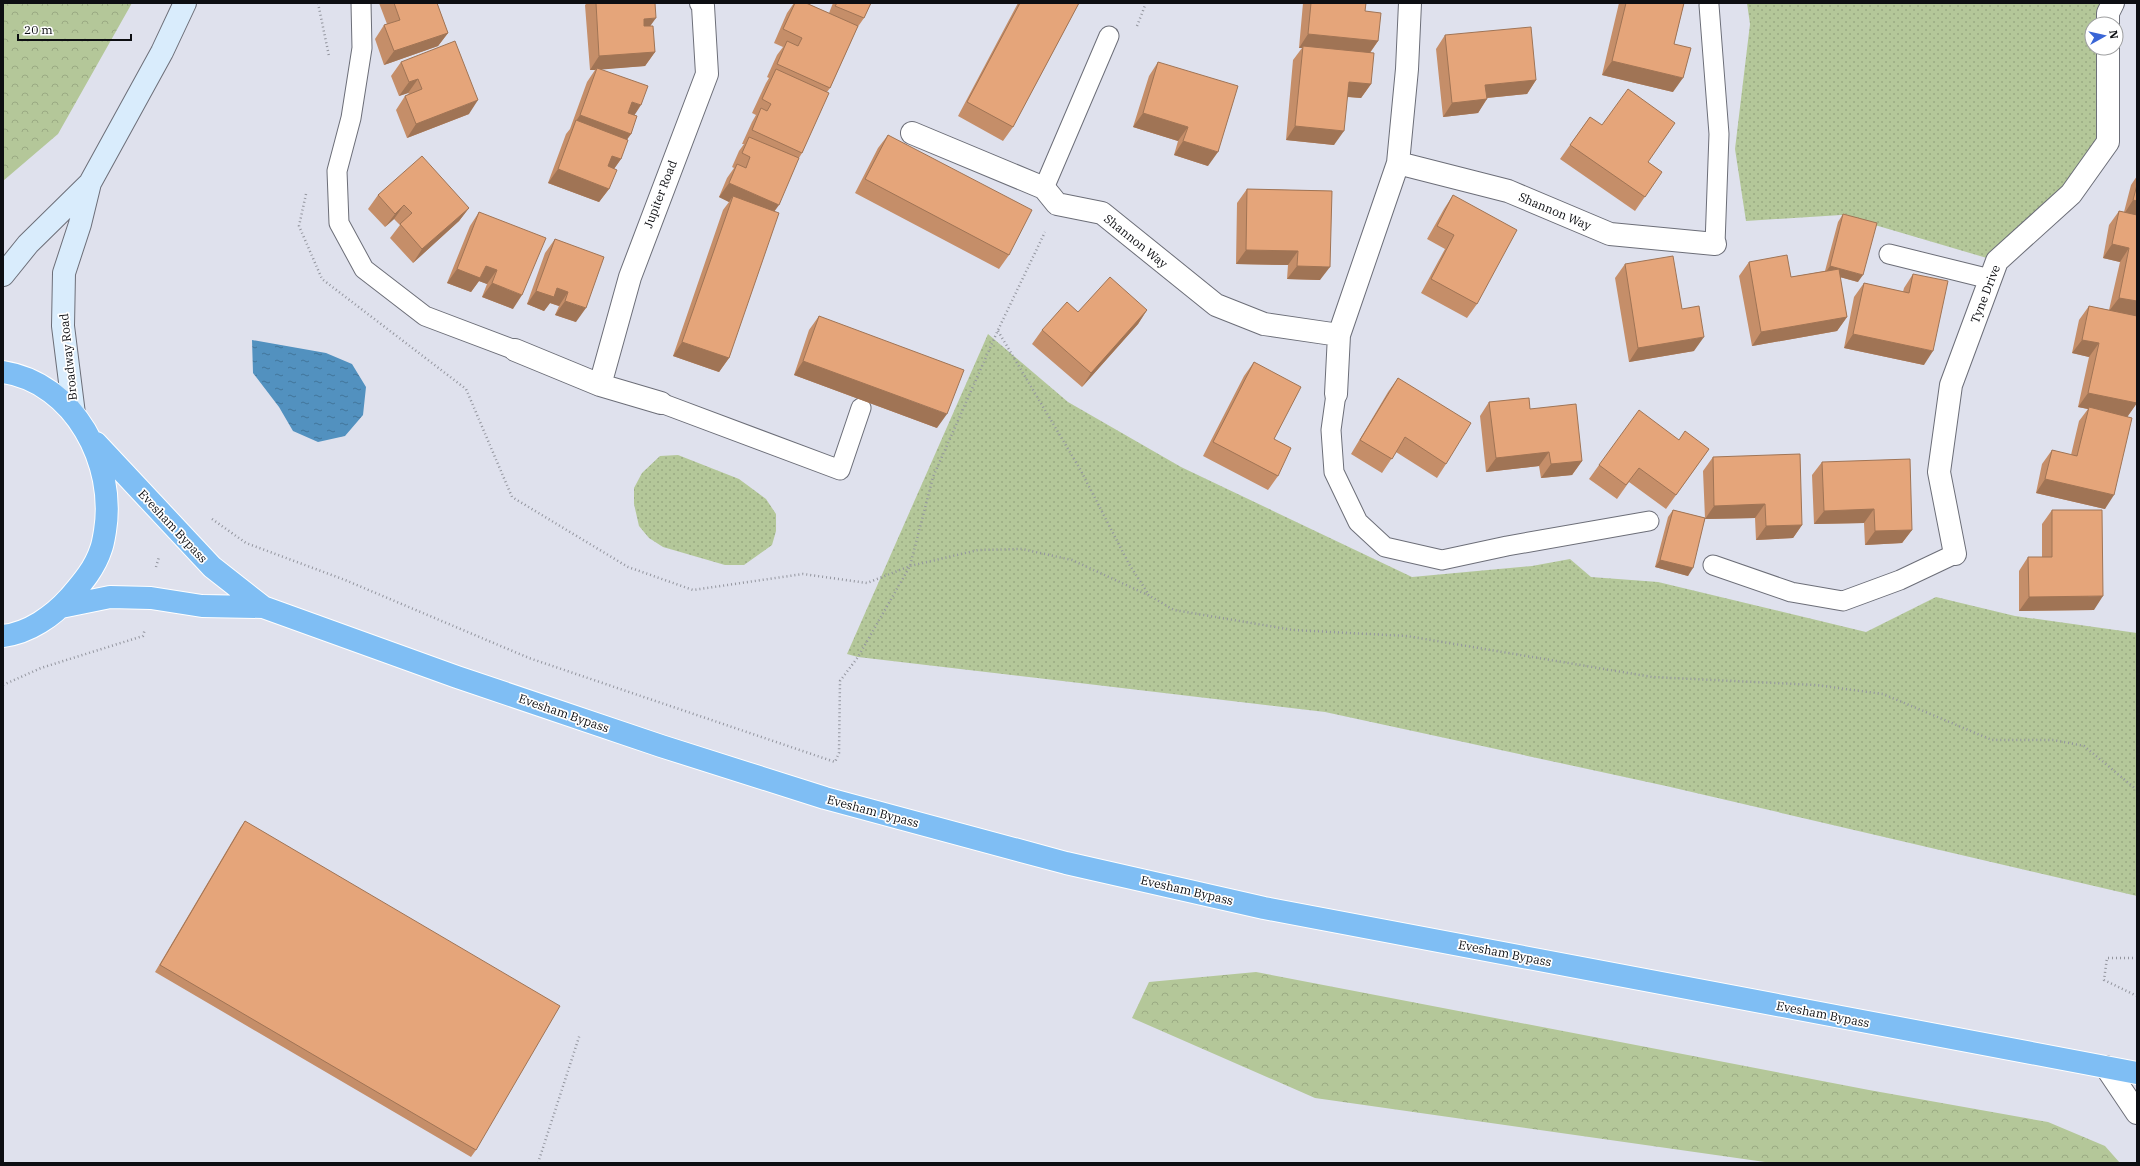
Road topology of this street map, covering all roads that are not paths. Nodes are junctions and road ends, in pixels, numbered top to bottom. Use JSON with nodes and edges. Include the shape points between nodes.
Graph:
{"nodes":[{"id":1,"x":185,"y":3,"type":"edge"},
{"id":2,"x":361,"y":3,"type":"edge"},
{"id":3,"x":701,"y":3,"type":"edge"},
{"id":4,"x":1410,"y":3,"type":"edge"},
{"id":5,"x":2113,"y":3,"type":"edge"},
{"id":6,"x":1709,"y":5,"type":"dead end"},
{"id":7,"x":2108,"y":16,"type":"edge"},
{"id":8,"x":1109,"y":36,"type":"dead end"},
{"id":9,"x":2108,"y":56,"type":"edge"},
{"id":10,"x":912,"y":133,"type":"dead end"},
{"id":11,"x":1398,"y":163,"type":"junction"},
{"id":12,"x":90,"y":183,"type":"junction"},
{"id":13,"x":1051,"y":196,"type":"junction"},
{"id":14,"x":1715,"y":244,"type":"joint"},
{"id":15,"x":1889,"y":254,"type":"dead end"},
{"id":16,"x":3,"y":275,"type":"edge"},
{"id":17,"x":1990,"y":279,"type":"junction"},
{"id":18,"x":1339,"y":335,"type":"junction"},
{"id":19,"x":515,"y":350,"type":"joint"},
{"id":20,"x":3,"y":372,"type":"edge"},
{"id":21,"x":600,"y":385,"type":"junction"},
{"id":22,"x":1336,"y":394,"type":"joint"},
{"id":23,"x":661,"y":404,"type":"joint"},
{"id":24,"x":861,"y":408,"type":"dead end"},
{"id":25,"x":74,"y":414,"type":"junction"},
{"id":26,"x":90,"y":437,"type":"junction"},
{"id":27,"x":1649,"y":521,"type":"dead end"},
{"id":28,"x":1955,"y":554,"type":"joint"},
{"id":29,"x":1713,"y":565,"type":"dead end"},
{"id":30,"x":263,"y":607,"type":"junction"},
{"id":31,"x":61,"y":608,"type":"junction"},
{"id":32,"x":7,"y":637,"type":"edge"},
{"id":33,"x":2106,"y":1067,"type":"junction"},
{"id":34,"x":2137,"y":1073,"type":"edge"},
{"id":35,"x":2137,"y":1113,"type":"edge"}],
"edges":[{"from":1,"to":12,"type":"street","name":"Broadway Road","via":[[162,52]]},
{"from":2,"to":19,"type":"lane","via":[[362,48],[352,118],[337,171],[339,223],[364,269],[425,316]]},
{"from":3,"to":21,"type":"street","name":"Jupiter Road","via":[[704,6],[707,74],[630,277]]},
{"from":4,"to":11,"type":"street"},
{"from":5,"to":7,"type":"street"},
{"from":6,"to":14,"type":"lane","via":[[1719,134]]},
{"from":8,"to":13,"type":"lane"},
{"from":9,"to":17,"type":"street","name":"Tyne Drive","via":[[2108,142],[2071,194],[1997,261]]},
{"from":10,"to":13,"type":"street","name":"Shannon Way"},
{"from":11,"to":14,"type":"street","name":"Shannon Way","via":[[1508,191],[1610,234]]},
{"from":11,"to":18,"type":"street"},
{"from":12,"to":16,"type":"street","name":"Broadway Road","via":[[28,244]]},
{"from":12,"to":25,"type":"street","name":"Broadway Road","via":[[64,273],[63,326]]},
{"from":13,"to":18,"type":"street","name":"Shannon Way","via":[[1102,213],[1216,305],[1264,324]]},
{"from":15,"to":17,"type":"lane"},
{"from":17,"to":28,"type":"street","name":"Tyne Drive","via":[[1951,385],[1939,472]]},
{"from":18,"to":22,"type":"street"},
{"from":19,"to":21,"type":"street"},
{"from":20,"to":25,"type":"highway","via":[[14,373],[45,388]]},
{"from":21,"to":23,"type":"street"},
{"from":22,"to":27,"type":"lane","via":[[1331,430],[1334,472],[1358,522],[1385,547],[1442,560]]},
{"from":23,"to":24,"type":"lane","via":[[840,470]]},
{"from":25,"to":26,"type":"highway"},
{"from":26,"to":30,"type":"highway","name":"Evesham Bypass","via":[[212,567]]},
{"from":26,"to":31,"type":"highway","via":[[106,487],[106,526],[102,549],[86,578]]},
{"from":28,"to":29,"type":"lane","via":[[1900,580],[1844,601],[1791,592]]},
{"from":30,"to":31,"type":"highway","name":"Evesham Bypass","via":[[202,606],[151,598],[110,597]]},
{"from":30,"to":33,"type":"highway","name":"Evesham Bypass","via":[[464,680],[818,796],[1066,863],[1264,908]]},
{"from":31,"to":32,"type":"highway","via":[[37,624]]},
{"from":33,"to":34,"type":"highway","name":"Evesham Bypass"},
{"from":33,"to":35,"type":"street"}]}
